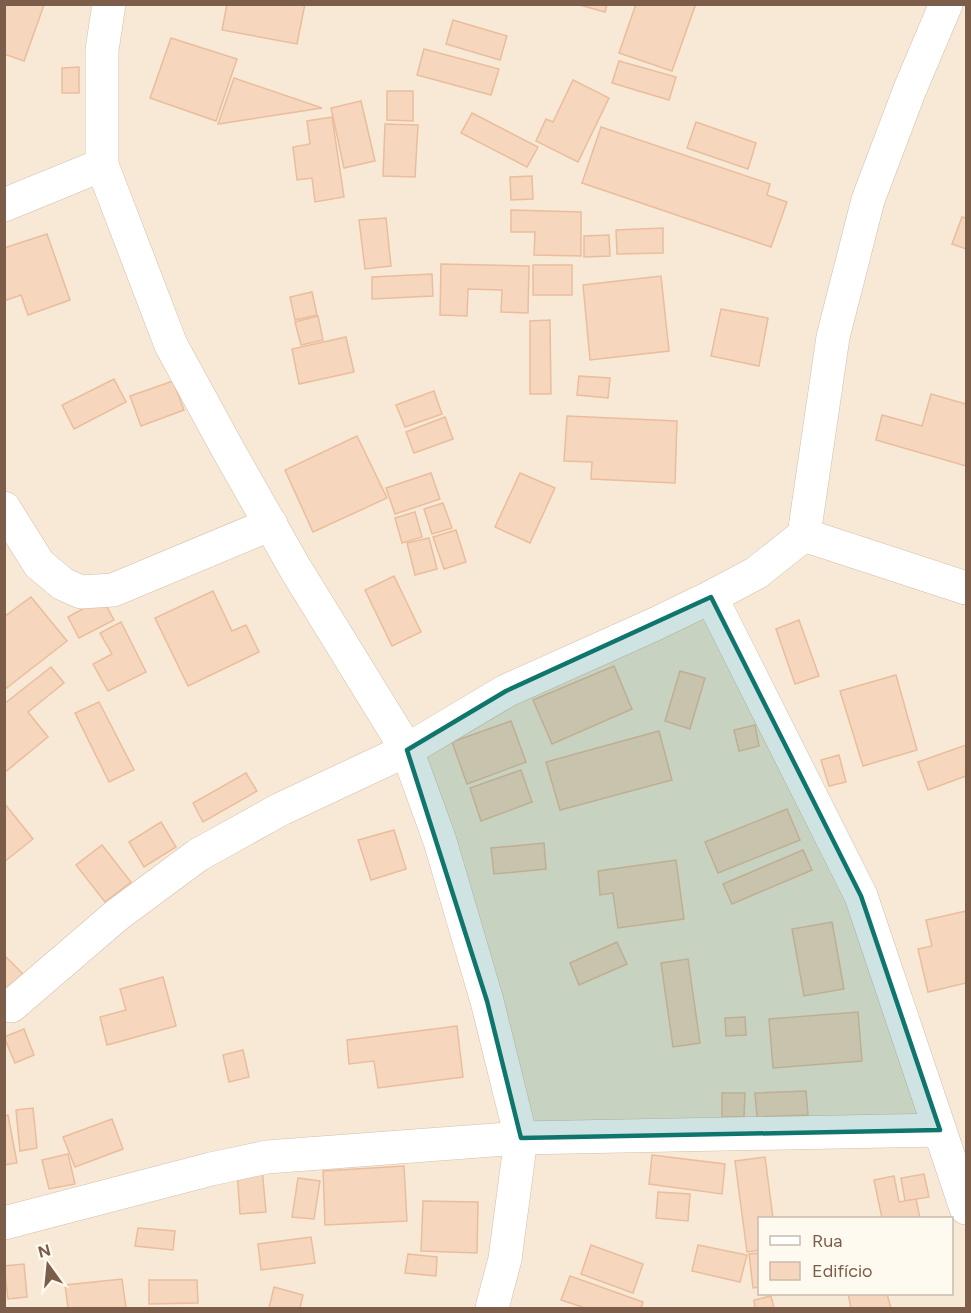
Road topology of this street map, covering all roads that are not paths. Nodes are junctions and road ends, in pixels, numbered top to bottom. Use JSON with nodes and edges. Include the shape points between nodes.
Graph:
{"nodes":[{"id":1,"x":109,"y":4,"type":"edge"},
{"id":2,"x":946,"y":4,"type":"edge"},
{"id":3,"x":102,"y":165,"type":"junction"},
{"id":4,"x":4,"y":205,"type":"edge"},
{"id":5,"x":4,"y":508,"type":"edge"},
{"id":6,"x":271,"y":524,"type":"junction"},
{"id":7,"x":804,"y":535,"type":"junction"},
{"id":8,"x":966,"y":588,"type":"edge"},
{"id":9,"x":711,"y":597,"type":"junction"},
{"id":10,"x":407,"y":750,"type":"junction"},
{"id":11,"x":11,"y":1006,"type":"dead end"},
{"id":12,"x":940,"y":1130,"type":"junction"},
{"id":13,"x":521,"y":1138,"type":"junction"},
{"id":14,"x":966,"y":1208,"type":"edge"},
{"id":15,"x":4,"y":1223,"type":"edge"},
{"id":16,"x":492,"y":1308,"type":"edge"}],
"edges":[{"from":1,"to":3,"type":"street","via":[[102,50]]},
{"from":2,"to":7,"type":"street","via":[[868,200],[833,337]]},
{"from":3,"to":4,"type":"street"},
{"from":3,"to":6,"type":"street","via":[[171,345]]},
{"from":5,"to":6,"type":"street","via":[[39,564],[63,584],[81,592],[113,590]]},
{"from":6,"to":10,"type":"street"},
{"from":7,"to":8,"type":"street"},
{"from":7,"to":9,"type":"street","via":[[756,573]]},
{"from":9,"to":10,"type":"street","via":[[506,691]]},
{"from":9,"to":12,"type":"street","via":[[861,896]]},
{"from":10,"to":11,"type":"street","via":[[281,809],[198,855],[117,915]]},
{"from":10,"to":13,"type":"street","via":[[440,841],[488,1001]]},
{"from":12,"to":13,"type":"street"},
{"from":12,"to":14,"type":"street"},
{"from":13,"to":15,"type":"street","via":[[267,1157]]},
{"from":13,"to":16,"type":"street","via":[[505,1258]]}]}
